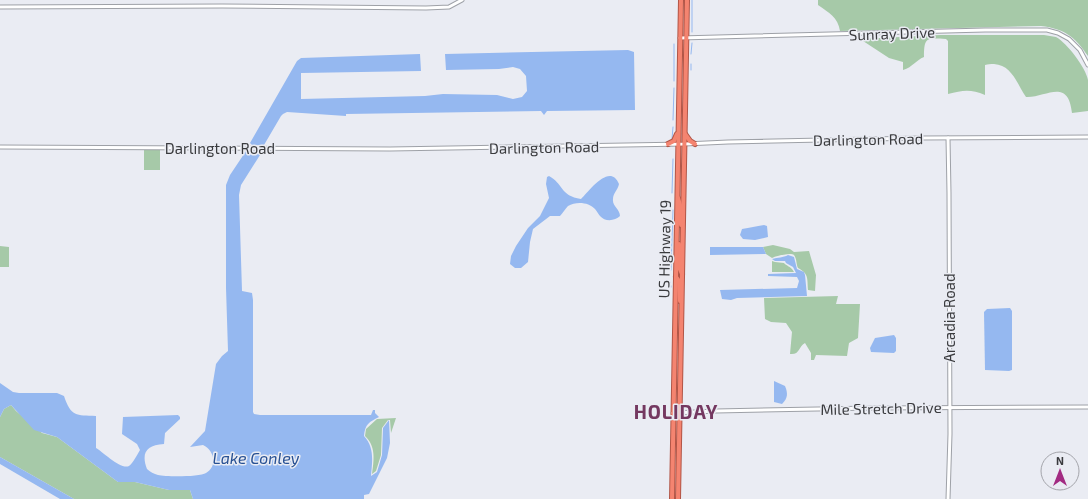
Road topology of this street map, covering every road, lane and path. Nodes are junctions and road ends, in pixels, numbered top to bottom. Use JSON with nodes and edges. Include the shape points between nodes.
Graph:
{"nodes":[{"id":1,"x":462,"y":0,"type":"edge"},
{"id":2,"x":681,"y":0,"type":"edge"},
{"id":3,"x":687,"y":0,"type":"edge"},
{"id":4,"x":0,"y":7,"type":"edge"},
{"id":5,"x":680,"y":38,"type":"junction"},
{"id":6,"x":686,"y":38,"type":"junction"},
{"id":7,"x":1088,"y":65,"type":"edge"},
{"id":8,"x":678,"y":132,"type":"junction"},
{"id":9,"x":685,"y":134,"type":"junction"},
{"id":10,"x":1088,"y":137,"type":"edge"},
{"id":11,"x":948,"y":138,"type":"junction"},
{"id":12,"x":668,"y":144,"type":"junction"},
{"id":13,"x":678,"y":144,"type":"junction"},
{"id":14,"x":684,"y":144,"type":"junction"},
{"id":15,"x":695,"y":144,"type":"junction"},
{"id":16,"x":0,"y":147,"type":"edge"},
{"id":17,"x":677,"y":197,"type":"junction"},
{"id":18,"x":683,"y":235,"type":"junction"},
{"id":19,"x":676,"y":236,"type":"junction"},
{"id":20,"x":682,"y":274,"type":"junction"},
{"id":21,"x":676,"y":276,"type":"junction"},
{"id":22,"x":682,"y":309,"type":"junction"},
{"id":23,"x":950,"y":407,"type":"junction"},
{"id":24,"x":1088,"y":407,"type":"edge"},
{"id":25,"x":680,"y":412,"type":"junction"},
{"id":26,"x":673,"y":413,"type":"junction"},
{"id":27,"x":672,"y":499,"type":"edge"},
{"id":28,"x":678,"y":499,"type":"edge"},
{"id":29,"x":948,"y":499,"type":"edge"}],
"edges":[{"from":1,"to":4,"type":"street","via":[[449,7],[426,8]]},
{"from":2,"to":5,"type":"highway","name":"US Highway 19"},
{"from":3,"to":6,"type":"highway","name":"US Highway 19"},
{"from":5,"to":6,"type":"street","name":"Sunray Drive"},
{"from":5,"to":8,"type":"highway","name":"US Highway 19"},
{"from":6,"to":7,"type":"street","name":"Sunray Drive","via":[[1048,30],[1068,39],[1080,50]]},
{"from":6,"to":9,"type":"highway","name":"US Highway 19"},
{"from":8,"to":12,"type":"highway","via":[[674,141]]},
{"from":8,"to":13,"type":"highway","name":"US Highway 19"},
{"from":9,"to":14,"type":"highway","name":"US Highway 19"},
{"from":9,"to":15,"type":"highway"},
{"from":10,"to":11,"type":"street","name":"Darlington Road"},
{"from":11,"to":15,"type":"street","name":"Darlington Road"},
{"from":11,"to":23,"type":"street","name":"Arcadia Road"},
{"from":12,"to":13,"type":"street","name":"Darlington Road"},
{"from":12,"to":16,"type":"street","name":"Darlington Road","via":[[401,149]]},
{"from":13,"to":14,"type":"street","name":"Darlington Road"},
{"from":13,"to":17,"type":"highway","name":"US Highway 19"},
{"from":14,"to":15,"type":"street","name":"Darlington Road"},
{"from":14,"to":18,"type":"highway","name":"US Highway 19"},
{"from":17,"to":18,"type":"highway","via":[[680,202]]},
{"from":17,"to":19,"type":"highway","name":"US Highway 19"},
{"from":18,"to":20,"type":"highway","name":"US Highway 19"},
{"from":19,"to":20,"type":"highway","via":[[679,240],[679,270]]},
{"from":19,"to":21,"type":"highway","name":"US Highway 19"},
{"from":20,"to":22,"type":"highway","name":"US Highway 19"},
{"from":21,"to":22,"type":"highway","via":[[679,281]]},
{"from":21,"to":26,"type":"highway","name":"US Highway 19"},
{"from":22,"to":25,"type":"highway","name":"US Highway 19"},
{"from":23,"to":24,"type":"street","name":"Mile Stretch Drive"},
{"from":23,"to":25,"type":"street","name":"Mile Stretch Drive"},
{"from":23,"to":29,"type":"street","name":"Arcadia Road"},
{"from":25,"to":26,"type":"street","name":"Mile Stretch Drive"},
{"from":25,"to":28,"type":"highway","name":"US Highway 19"},
{"from":26,"to":27,"type":"highway","name":"US Highway 19"}]}
